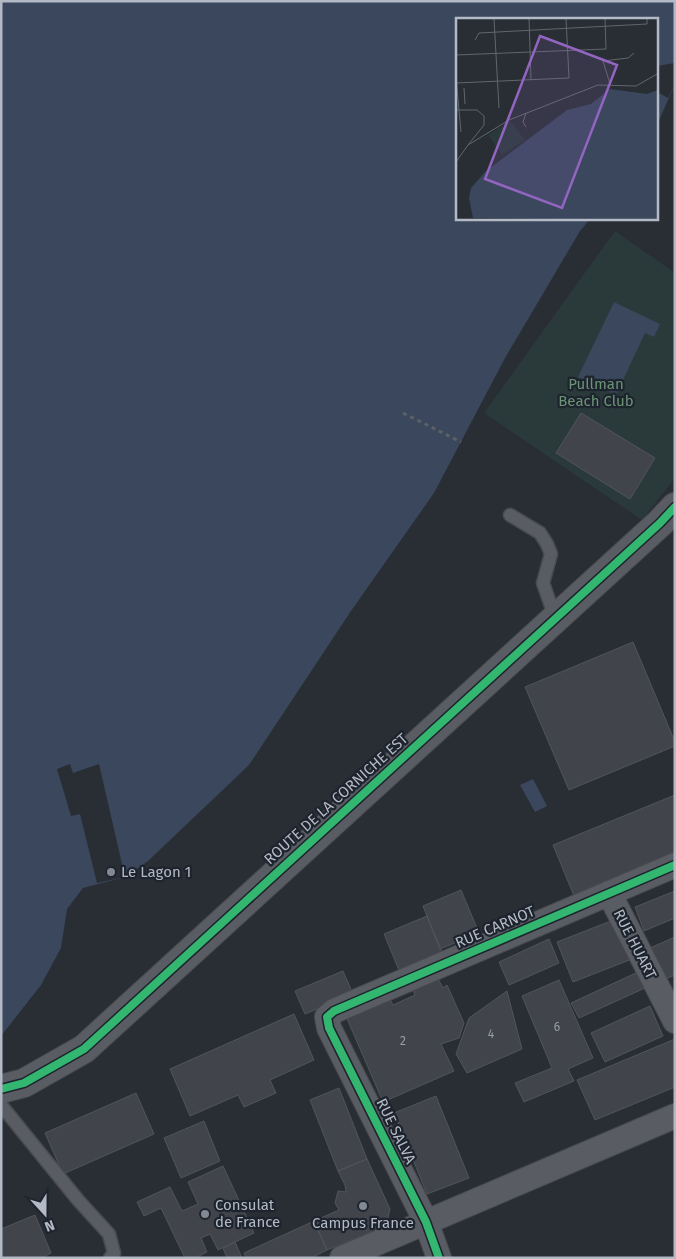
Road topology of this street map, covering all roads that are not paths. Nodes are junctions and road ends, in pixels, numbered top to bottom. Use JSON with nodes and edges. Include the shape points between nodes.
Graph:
{"nodes":[{"id":1,"x":675,"y":507,"type":"edge"},
{"id":2,"x":510,"y":515,"type":"dead end"},
{"id":3,"x":556,"y":620,"type":"junction"},
{"id":4,"x":675,"y":864,"type":"edge"},
{"id":5,"x":609,"y":893,"type":"junction"},
{"id":6,"x":327,"y":1017,"type":"joint"},
{"id":7,"x":675,"y":1021,"type":"edge"},
{"id":8,"x":1,"y":1089,"type":"edge"},
{"id":9,"x":1,"y":1105,"type":"edge"},
{"id":10,"x":675,"y":1116,"type":"edge"},
{"id":11,"x":426,"y":1222,"type":"junction"},
{"id":12,"x":110,"y":1258,"type":"edge"},
{"id":13,"x":342,"y":1258,"type":"edge"},
{"id":14,"x":440,"y":1258,"type":"edge"}],
"edges":[{"from":1,"to":3,"type":"street","name":"ROUTE DE LA CORNICHE EST"},
{"from":2,"to":3,"type":"lane","via":[[540,533],[547,544],[551,554],[543,583]]},
{"from":3,"to":8,"type":"street","name":"ROUTE DE LA CORNICHE EST","via":[[84,1049],[24,1083]]},
{"from":4,"to":5,"type":"street","name":"RUE CARNOT"},
{"from":5,"to":6,"type":"street","name":"RUE CARNOT","via":[[334,1011]]},
{"from":5,"to":7,"type":"street","name":"RUE HUART"},
{"from":6,"to":11,"type":"street","name":"RUE SALVA","via":[[329,1028]]},
{"from":9,"to":12,"type":"lane","via":[[109,1234],[114,1253]]},
{"from":10,"to":11,"type":"street"},
{"from":11,"to":13,"type":"street"},
{"from":11,"to":14,"type":"street","name":"RUE SALVA"}]}
